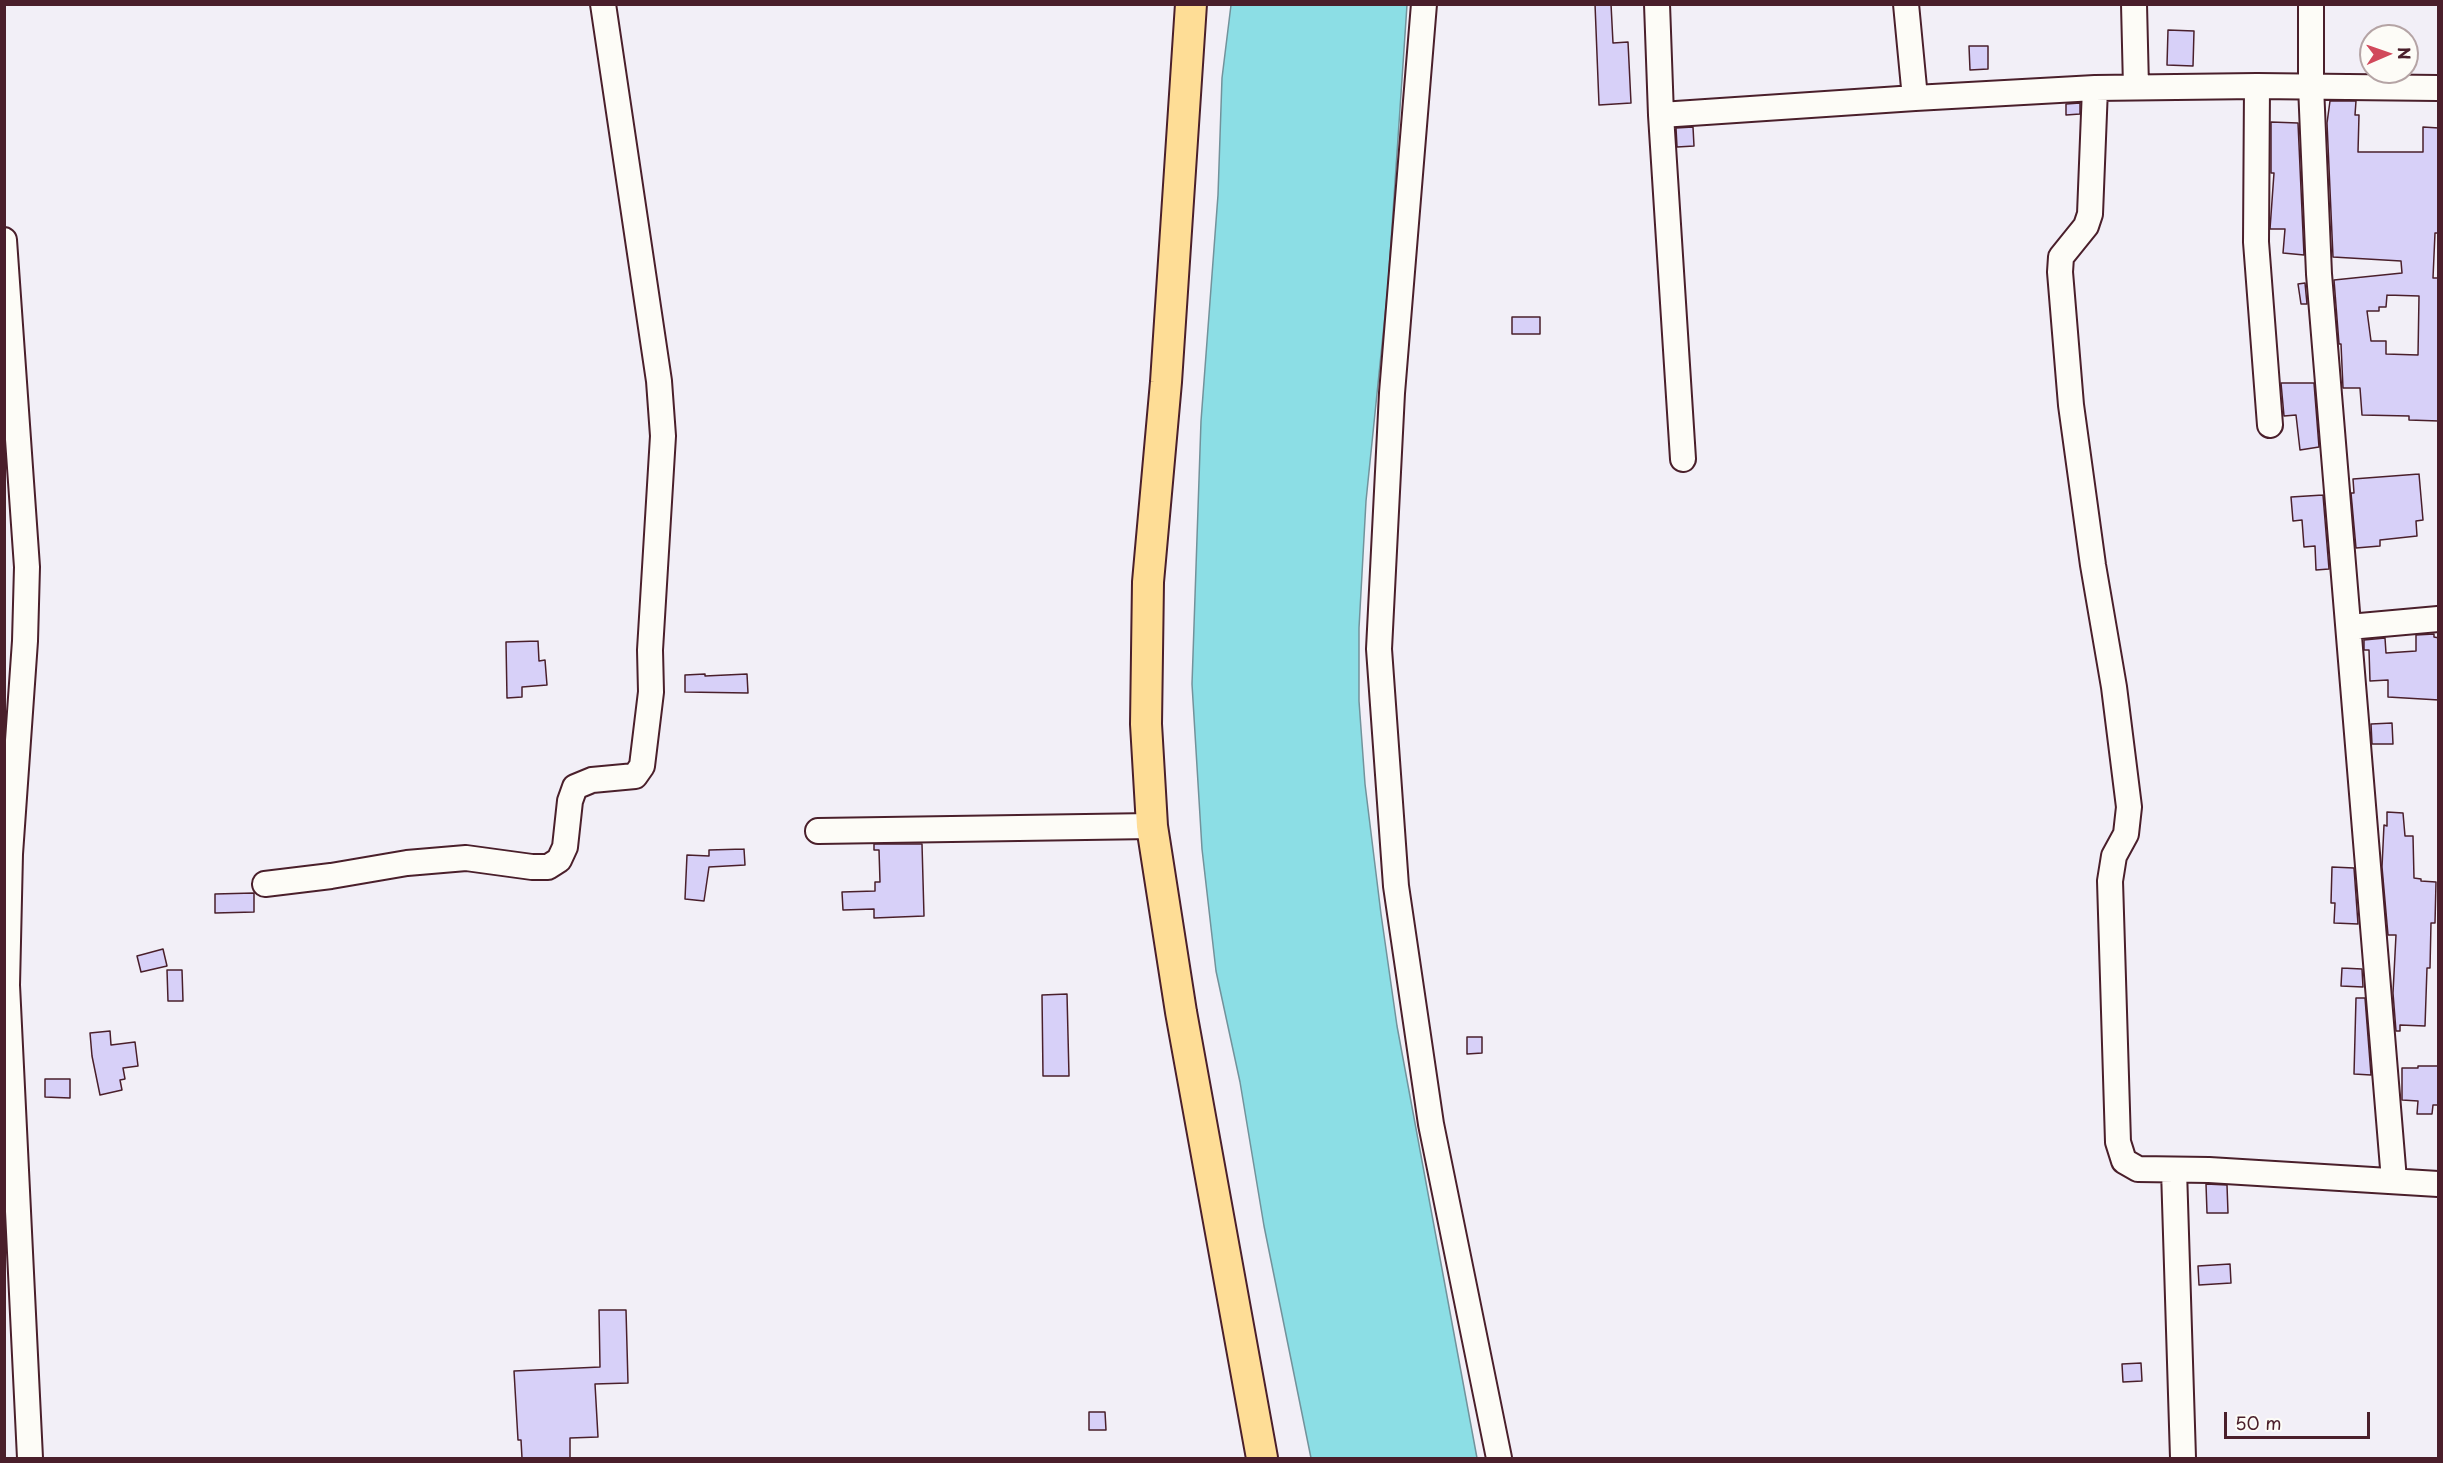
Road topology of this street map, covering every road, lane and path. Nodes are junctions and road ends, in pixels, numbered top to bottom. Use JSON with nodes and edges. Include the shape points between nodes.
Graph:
{"nodes":[{"id":1,"x":603,"y":4,"type":"edge"},
{"id":2,"x":1191,"y":4,"type":"edge"},
{"id":3,"x":1424,"y":4,"type":"edge"},
{"id":4,"x":1657,"y":4,"type":"edge"},
{"id":5,"x":1906,"y":4,"type":"edge"},
{"id":6,"x":2134,"y":4,"type":"edge"},
{"id":7,"x":2311,"y":4,"type":"edge"},
{"id":8,"x":2258,"y":86,"type":"junction"},
{"id":9,"x":2311,"y":86,"type":"junction"},
{"id":10,"x":2136,"y":87,"type":"junction"},
{"id":11,"x":2095,"y":88,"type":"junction"},
{"id":12,"x":2439,"y":88,"type":"edge"},
{"id":13,"x":1915,"y":98,"type":"junction"},
{"id":14,"x":1661,"y":115,"type":"junction"},
{"id":15,"x":4,"y":240,"type":"edge"},
{"id":16,"x":2270,"y":425,"type":"dead end"},
{"id":17,"x":1683,"y":459,"type":"dead end"},
{"id":18,"x":2439,"y":619,"type":"edge"},
{"id":19,"x":2349,"y":627,"type":"junction"},
{"id":20,"x":1152,"y":826,"type":"junction"},
{"id":21,"x":818,"y":831,"type":"dead end"},
{"id":22,"x":265,"y":884,"type":"dead end"},
{"id":23,"x":2174,"y":1170,"type":"junction"},
{"id":24,"x":2394,"y":1180,"type":"junction"},
{"id":25,"x":2439,"y":1184,"type":"edge"},
{"id":26,"x":30,"y":1458,"type":"edge"},
{"id":27,"x":1262,"y":1458,"type":"edge"},
{"id":28,"x":1499,"y":1458,"type":"edge"},
{"id":29,"x":2183,"y":1458,"type":"edge"}],
"edges":[{"from":1,"to":22,"type":"street","via":[[659,381],[663,436],[650,650],[651,693],[642,766],[635,776],[592,780],[575,787],[565,848],[560,860],[548,867],[466,858],[407,862]]},
{"from":2,"to":20,"type":"main road","via":[[1166,382],[1148,582],[1146,724]]},
{"from":3,"to":28,"type":"street","via":[[1392,393],[1379,649],[1396,886],[1431,1124]]},
{"from":4,"to":14,"type":"street"},
{"from":5,"to":13,"type":"street"},
{"from":6,"to":10,"type":"street"},
{"from":7,"to":9,"type":"street"},
{"from":8,"to":9,"type":"street"},
{"from":8,"to":10,"type":"street"},
{"from":8,"to":16,"type":"street","via":[[2256,243]]},
{"from":9,"to":12,"type":"street"},
{"from":9,"to":19,"type":"street","via":[[2319,274]]},
{"from":10,"to":11,"type":"street"},
{"from":11,"to":13,"type":"street"},
{"from":11,"to":23,"type":"street","via":[[2090,214],[2086,226],[2061,257],[2060,272],[2071,405],[2129,807],[2126,834],[2114,856],[2110,881],[2118,1142],[2124,1161],[2138,1169]]},
{"from":13,"to":14,"type":"street"},
{"from":14,"to":17,"type":"street"},
{"from":15,"to":26,"type":"street","via":[[27,567],[11,843],[8,985]]},
{"from":18,"to":19,"type":"street"},
{"from":19,"to":24,"type":"street"},
{"from":20,"to":21,"type":"street"},
{"from":20,"to":27,"type":"main road","via":[[1181,1012]]},
{"from":23,"to":24,"type":"street"},
{"from":23,"to":29,"type":"street"},
{"from":24,"to":25,"type":"street"}]}
